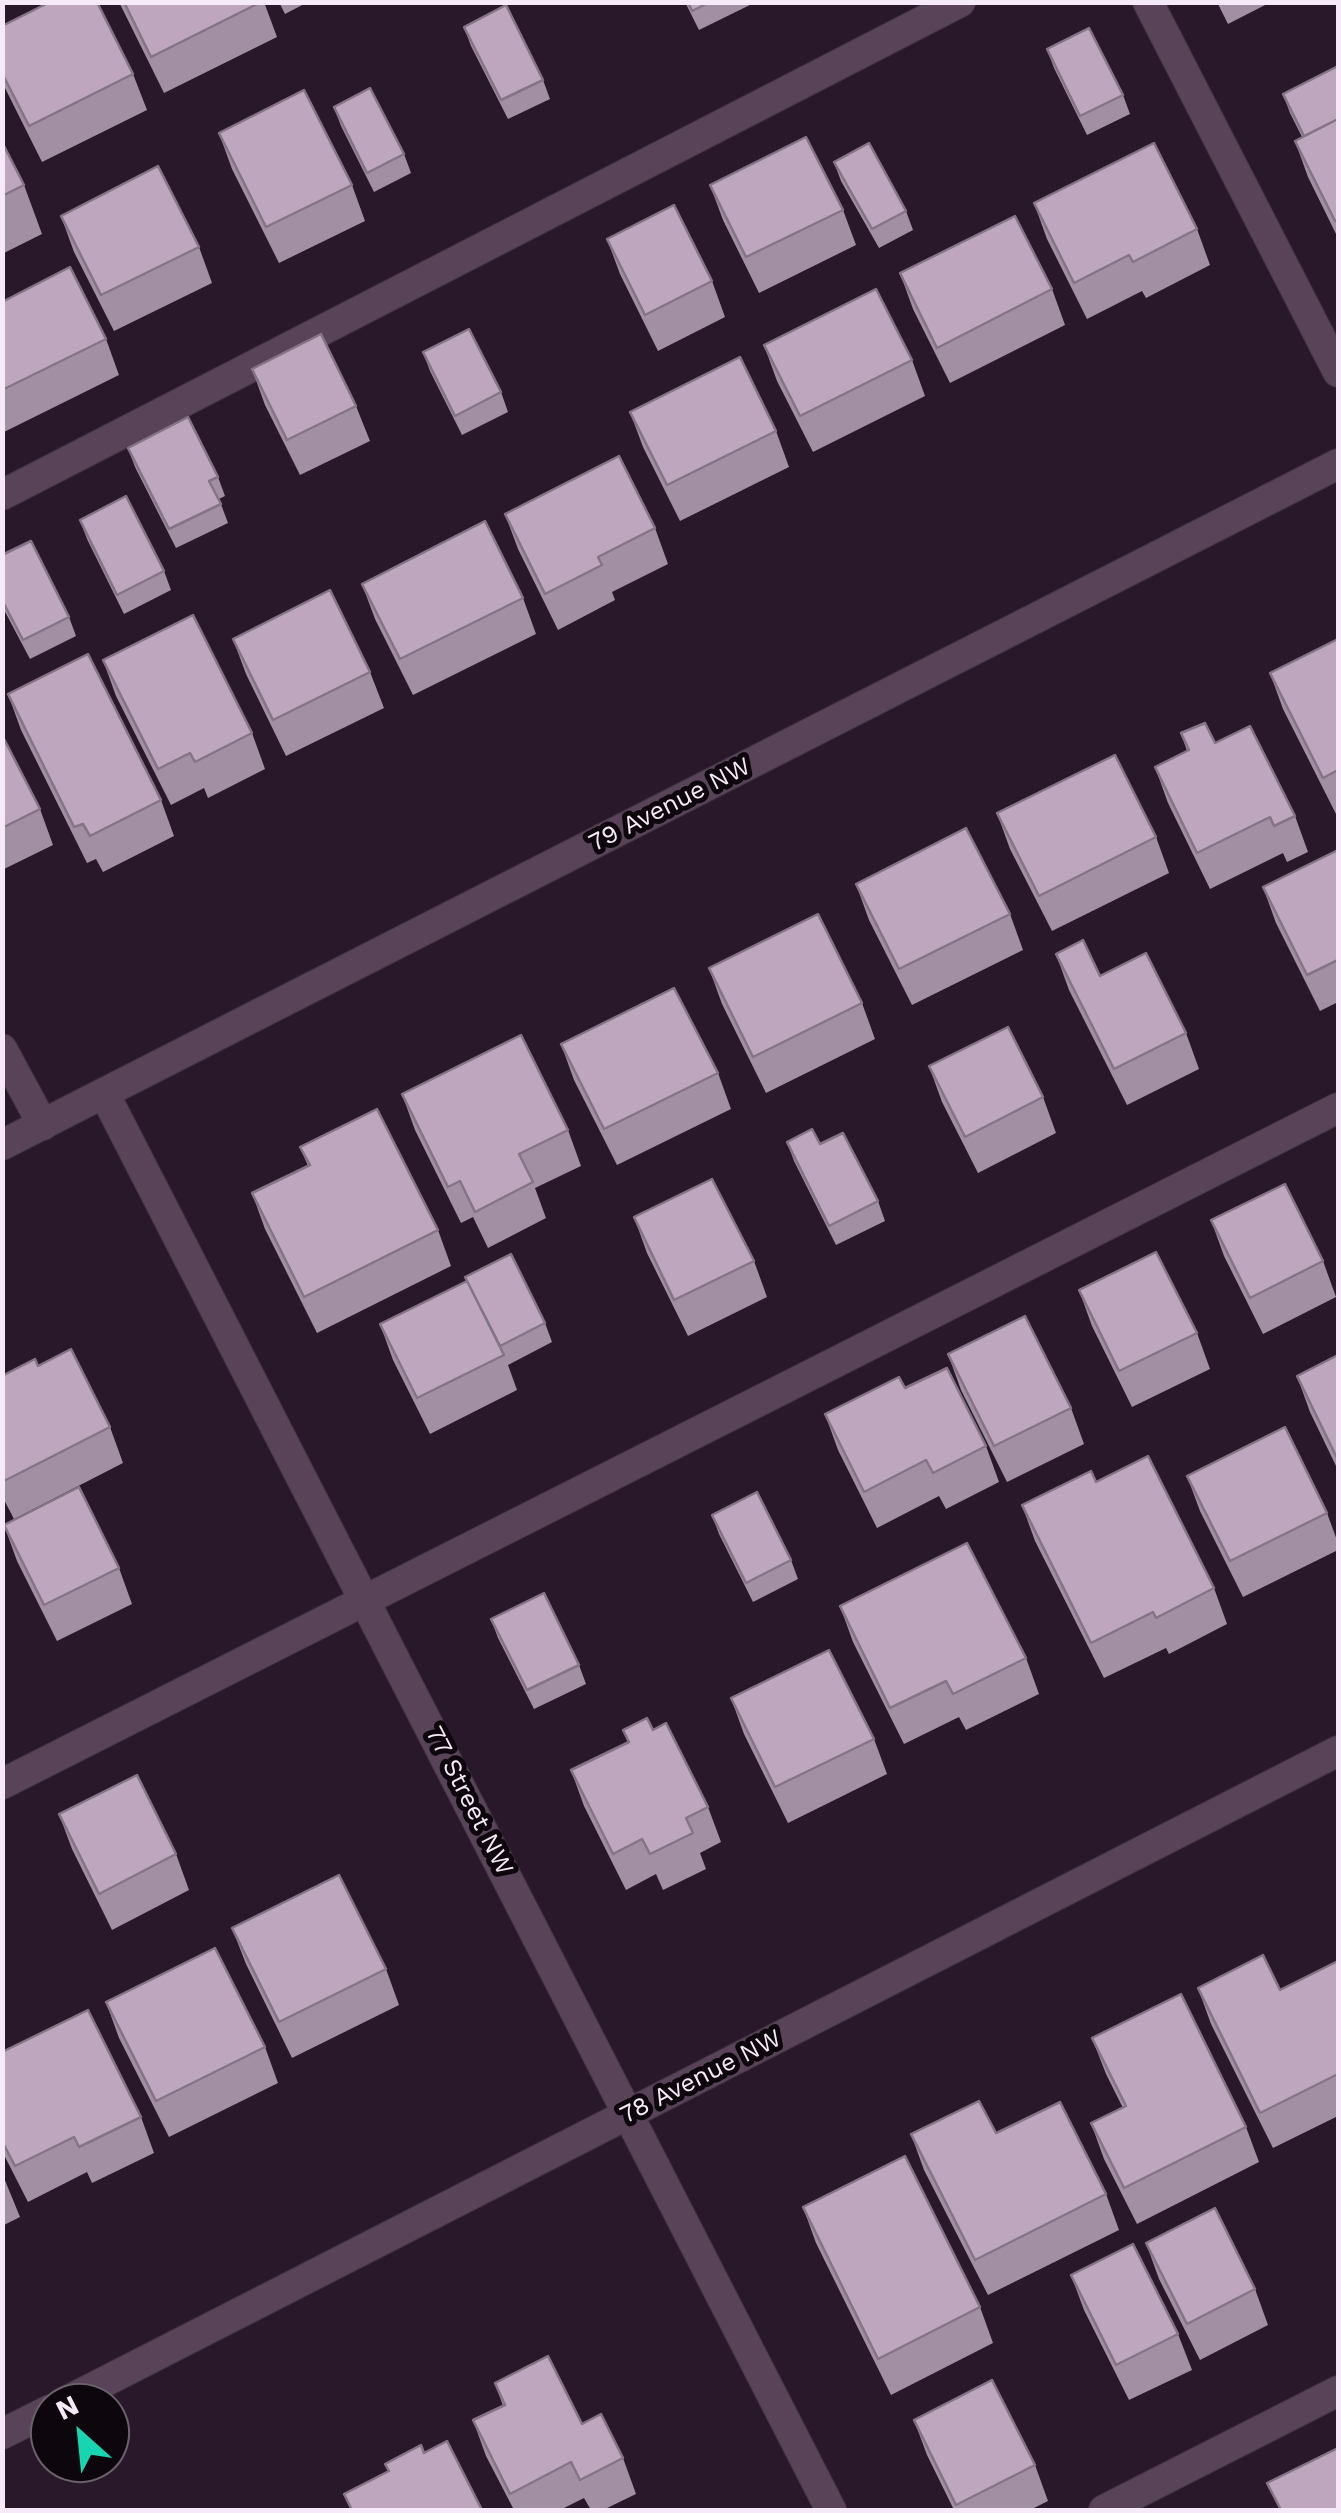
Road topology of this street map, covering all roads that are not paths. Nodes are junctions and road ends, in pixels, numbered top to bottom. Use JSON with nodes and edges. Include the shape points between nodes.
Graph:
{"nodes":[{"id":1,"x":960,"y":2,"type":"edge"},
{"id":2,"x":1148,"y":2,"type":"edge"},
{"id":3,"x":1338,"y":372,"type":"edge"},
{"id":4,"x":1338,"y":464,"type":"edge"},
{"id":5,"x":2,"y":495,"type":"edge"},
{"id":6,"x":2,"y":1049,"type":"edge"},
{"id":7,"x":104,"y":1093,"type":"junction"},
{"id":8,"x":1338,"y":1108,"type":"edge"},
{"id":9,"x":42,"y":1125,"type":"junction"},
{"id":10,"x":2,"y":1145,"type":"edge"},
{"id":11,"x":366,"y":1600,"type":"junction"},
{"id":12,"x":1338,"y":1752,"type":"edge"},
{"id":13,"x":2,"y":1784,"type":"edge"},
{"id":14,"x":629,"y":2114,"type":"junction"},
{"id":15,"x":102,"y":2383,"type":"edge"},
{"id":16,"x":1338,"y":2391,"type":"edge"},
{"id":17,"x":30,"y":2420,"type":"edge"},
{"id":18,"x":2,"y":2434,"type":"edge"},
{"id":19,"x":832,"y":2510,"type":"edge"},
{"id":20,"x":1104,"y":2510,"type":"edge"}],
"edges":[{"from":1,"to":5,"type":"street"},
{"from":2,"to":3,"type":"street"},
{"from":4,"to":7,"type":"street","name":"79 Avenue NW"},
{"from":6,"to":9,"type":"street"},
{"from":7,"to":9,"type":"street","name":"79 Avenue NW"},
{"from":7,"to":11,"type":"street","name":"77 Street NW"},
{"from":8,"to":11,"type":"street"},
{"from":9,"to":10,"type":"street","name":"79 Avenue NW"},
{"from":11,"to":13,"type":"street"},
{"from":11,"to":14,"type":"street","name":"77 Street NW"},
{"from":12,"to":14,"type":"street","name":"78 Avenue NW"},
{"from":14,"to":15,"type":"street","name":"78 Avenue NW"},
{"from":14,"to":19,"type":"street","name":"77 Street NW"},
{"from":16,"to":20,"type":"street"},
{"from":17,"to":18,"type":"street"}]}
